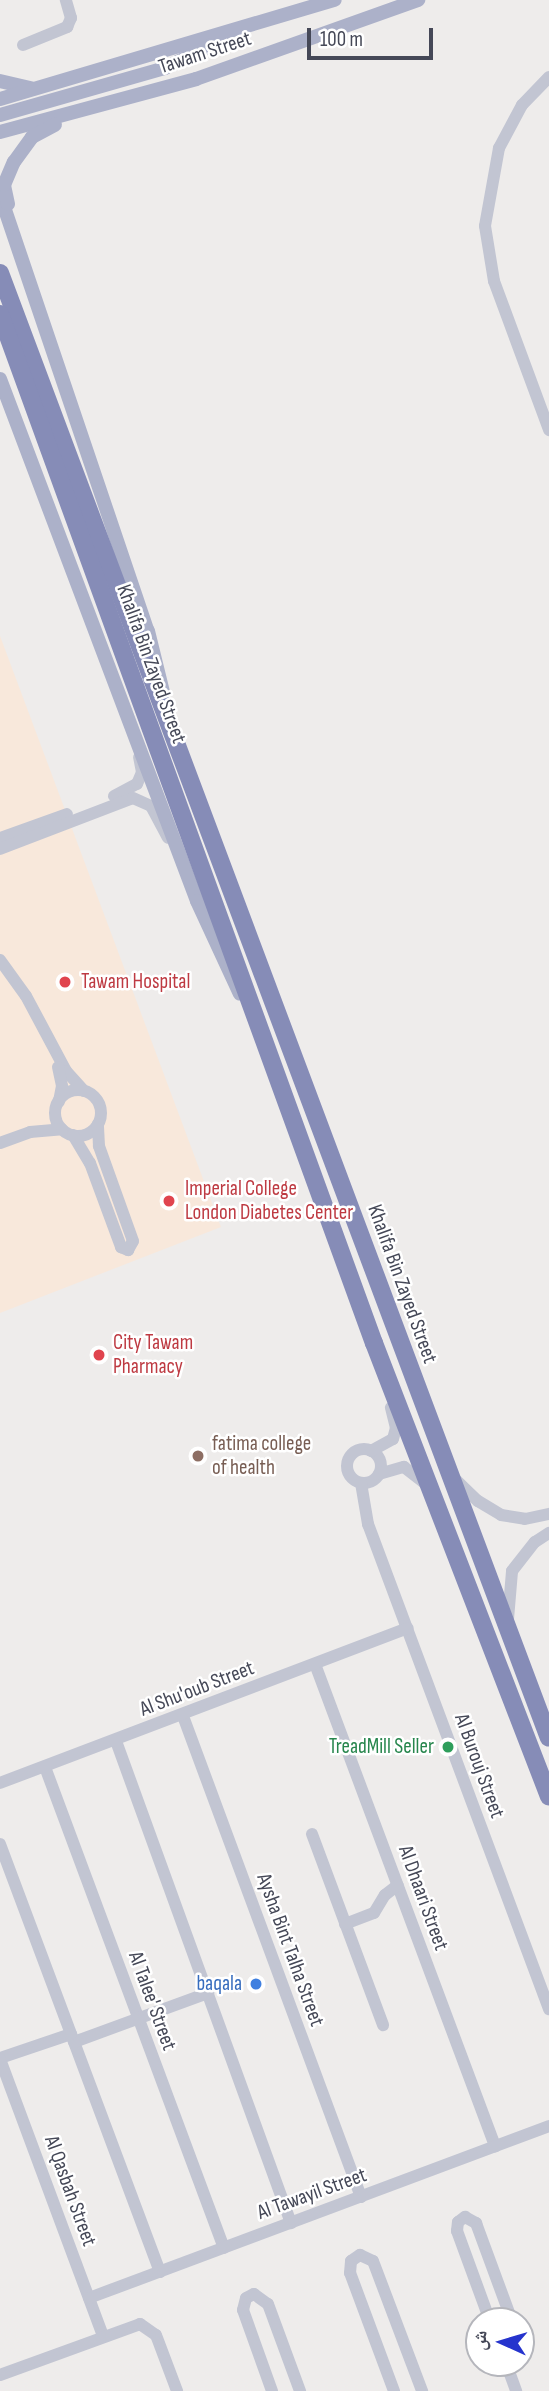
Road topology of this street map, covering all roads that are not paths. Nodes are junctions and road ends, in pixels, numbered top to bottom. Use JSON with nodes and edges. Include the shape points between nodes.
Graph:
{"nodes":[{"id":1,"x":66,"y":0,"type":"edge"},
{"id":2,"x":335,"y":0,"type":"edge"},
{"id":3,"x":418,"y":0,"type":"edge"},
{"id":4,"x":224,"y":36,"type":"junction"},
{"id":5,"x":23,"y":45,"type":"dead end"},
{"id":6,"x":549,"y":77,"type":"edge"},
{"id":7,"x":0,"y":81,"type":"edge"},
{"id":8,"x":39,"y":89,"type":"junction"},
{"id":9,"x":0,"y":99,"type":"edge"},
{"id":10,"x":0,"y":115,"type":"edge"},
{"id":11,"x":72,"y":115,"type":"junction"},
{"id":12,"x":0,"y":132,"type":"edge"},
{"id":13,"x":0,"y":195,"type":"edge"},
{"id":14,"x":0,"y":216,"type":"edge"},
{"id":15,"x":20,"y":252,"type":"junction"},
{"id":16,"x":0,"y":272,"type":"edge"},
{"id":17,"x":0,"y":314,"type":"edge"},
{"id":18,"x":0,"y":379,"type":"edge"},
{"id":19,"x":549,"y":430,"type":"edge"},
{"id":20,"x":169,"y":726,"type":"junction"},
{"id":21,"x":138,"y":742,"type":"junction"},
{"id":22,"x":0,"y":838,"type":"edge"},
{"id":23,"x":0,"y":849,"type":"edge"},
{"id":24,"x":178,"y":851,"type":"junction"},
{"id":25,"x":0,"y":960,"type":"edge"},
{"id":26,"x":0,"y":971,"type":"edge"},
{"id":27,"x":260,"y":1029,"type":"junction"},
{"id":28,"x":84,"y":1091,"type":"junction"},
{"id":29,"x":58,"y":1104,"type":"junction"},
{"id":30,"x":98,"y":1125,"type":"junction"},
{"id":31,"x":68,"y":1132,"type":"junction"},
{"id":32,"x":23,"y":1134,"type":"junction"},
{"id":33,"x":0,"y":1143,"type":"edge"},
{"id":34,"x":374,"y":1343,"type":"junction"},
{"id":35,"x":371,"y":1451,"type":"junction"},
{"id":36,"x":446,"y":1468,"type":"junction"},
{"id":37,"x":371,"y":1480,"type":"junction"},
{"id":38,"x":429,"y":1486,"type":"junction"},
{"id":39,"x":549,"y":1514,"type":"edge"},
{"id":40,"x":549,"y":1533,"type":"edge"},
{"id":41,"x":407,"y":1628,"type":"junction"},
{"id":42,"x":509,"y":1633,"type":"junction"},
{"id":43,"x":315,"y":1664,"type":"junction"},
{"id":44,"x":183,"y":1716,"type":"junction"},
{"id":45,"x":549,"y":1738,"type":"edge"},
{"id":46,"x":116,"y":1741,"type":"junction"},
{"id":47,"x":45,"y":1767,"type":"junction"},
{"id":48,"x":0,"y":1783,"type":"edge"},
{"id":49,"x":549,"y":1796,"type":"edge"},
{"id":50,"x":312,"y":1834,"type":"dead end"},
{"id":51,"x":0,"y":1844,"type":"edge"},
{"id":52,"x":398,"y":1885,"type":"junction"},
{"id":53,"x":345,"y":1924,"type":"junction"},
{"id":54,"x":208,"y":1993,"type":"junction"},
{"id":55,"x":549,"y":2009,"type":"edge"},
{"id":56,"x":138,"y":2018,"type":"junction"},
{"id":57,"x":383,"y":2025,"type":"dead end"},
{"id":58,"x":73,"y":2038,"type":"junction"},
{"id":59,"x":0,"y":2058,"type":"edge"},
{"id":60,"x":549,"y":2126,"type":"edge"},
{"id":61,"x":495,"y":2146,"type":"junction"},
{"id":62,"x":360,"y":2197,"type":"junction"},
{"id":63,"x":291,"y":2223,"type":"junction"},
{"id":64,"x":224,"y":2248,"type":"junction"},
{"id":65,"x":160,"y":2272,"type":"junction"},
{"id":66,"x":89,"y":2298,"type":"junction"},
{"id":67,"x":486,"y":2307,"type":"edge"},
{"id":68,"x":507,"y":2307,"type":"edge"},
{"id":69,"x":103,"y":2336,"type":"junction"},
{"id":70,"x":406,"y":2350,"type":"junction"},
{"id":71,"x":383,"y":2359,"type":"junction"},
{"id":72,"x":0,"y":2375,"type":"edge"},
{"id":73,"x":177,"y":2391,"type":"edge"},
{"id":74,"x":272,"y":2391,"type":"edge"},
{"id":75,"x":300,"y":2391,"type":"edge"},
{"id":76,"x":394,"y":2391,"type":"edge"},
{"id":77,"x":422,"y":2391,"type":"edge"}],
"edges":[{"from":1,"to":5,"type":"street","via":[[71,18],[67,27]]},
{"from":2,"to":4,"type":"main road","name":"Tawam Street"},
{"from":3,"to":11,"type":"main road","name":"Tawam Street","via":[[196,79]]},
{"from":4,"to":8,"type":"main road","name":"Tawam Street"},
{"from":4,"to":10,"type":"main road","via":[[165,68]]},
{"from":6,"to":19,"type":"street","via":[[522,105],[499,148],[485,226],[494,281]]},
{"from":7,"to":8,"type":"main road"},
{"from":8,"to":9,"type":"main road","name":"Tawam Street"},
{"from":11,"to":12,"type":"main road","name":"Tawam Street"},
{"from":11,"to":15,"type":"main road","via":[[29,140],[6,179],[4,190]]},
{"from":13,"to":15,"type":"main road","name":"Khalifa Bin Zayed Street"},
{"from":14,"to":15,"type":"main road"},
{"from":15,"to":20,"type":"main road","name":"Khalifa Bin Zayed Street","via":[[148,631]]},
{"from":16,"to":20,"type":"highway","name":"Khalifa Bin Zayed Street"},
{"from":17,"to":27,"type":"highway","name":"Khalifa Bin Zayed Street"},
{"from":18,"to":21,"type":"main road","name":"Khalifa Bin Zayed Street"},
{"from":20,"to":36,"type":"highway","name":"Khalifa Bin Zayed Street"},
{"from":21,"to":22,"type":"street","via":[[142,772],[131,789]]},
{"from":21,"to":24,"type":"main road","name":"Khalifa Bin Zayed Street"},
{"from":23,"to":24,"type":"street","via":[[133,798],[151,806]]},
{"from":24,"to":27,"type":"main road","name":"Khalifa Bin Zayed Street","via":[[216,944]]},
{"from":25,"to":28,"type":"street","via":[[26,996],[61,1064]]},
{"from":26,"to":29,"type":"street","via":[[57,1066],[62,1086]]},
{"from":27,"to":34,"type":"highway","name":"Khalifa Bin Zayed Street"},
{"from":28,"to":29,"type":"street","via":[[70,1092]]},
{"from":28,"to":30,"type":"street","via":[[99,1103]]},
{"from":29,"to":31,"type":"street"},
{"from":29,"to":32,"type":"street"},
{"from":30,"to":31,"type":"street","via":[[87,1134]]},
{"from":30,"to":31,"type":"street","via":[[99,1146],[133,1241],[128,1250],[121,1247],[90,1163]]},
{"from":31,"to":32,"type":"street"},
{"from":32,"to":33,"type":"street"},
{"from":34,"to":35,"type":"street","via":[[396,1427],[387,1446]]},
{"from":34,"to":38,"type":"highway","name":"Khalifa Bin Zayed Street"},
{"from":35,"to":37,"type":"street","via":[[380,1461]]},
{"from":35,"to":37,"type":"street","via":[[355,1452],[347,1461],[348,1474]]},
{"from":36,"to":39,"type":"street","via":[[468,1493],[501,1515],[525,1519]]},
{"from":36,"to":42,"type":"highway","name":"Khalifa Bin Zayed Street"},
{"from":37,"to":38,"type":"street","via":[[404,1467]]},
{"from":37,"to":41,"type":"street","name":"Al Burouj Street","via":[[374,1536]]},
{"from":38,"to":49,"type":"highway","name":"Khalifa Bin Zayed Street"},
{"from":40,"to":42,"type":"street","via":[[535,1542],[512,1571]]},
{"from":41,"to":43,"type":"street","name":"Al Shu'oub Street"},
{"from":41,"to":55,"type":"street","name":"Al Burouj Street"},
{"from":42,"to":45,"type":"highway","name":"Khalifa Bin Zayed Street"},
{"from":43,"to":44,"type":"street","name":"Al Shu'oub Street"},
{"from":43,"to":52,"type":"street","name":"Al Dhaari Street"},
{"from":44,"to":46,"type":"street","name":"Al Shu'oub Street"},
{"from":44,"to":62,"type":"street","name":"Aysha Bint Talha Street"},
{"from":46,"to":47,"type":"street","name":"Al Shu'oub Street"},
{"from":46,"to":54,"type":"street"},
{"from":47,"to":48,"type":"street","name":"Al Shu'oub Street"},
{"from":47,"to":56,"type":"street","name":"Al Talee' Street"},
{"from":50,"to":53,"type":"street"},
{"from":51,"to":58,"type":"street"},
{"from":52,"to":53,"type":"street","via":[[374,1913]]},
{"from":52,"to":61,"type":"street","name":"Al Dhaari Street"},
{"from":53,"to":57,"type":"street"},
{"from":54,"to":56,"type":"street"},
{"from":54,"to":63,"type":"street"},
{"from":56,"to":58,"type":"street"},
{"from":56,"to":64,"type":"street","name":"Al Talee' Street"},
{"from":58,"to":59,"type":"street"},
{"from":58,"to":65,"type":"street"},
{"from":59,"to":66,"type":"street","name":"Al Qasbah Street"},
{"from":60,"to":61,"type":"street","name":"Al Tawayil Street"},
{"from":61,"to":62,"type":"street","name":"Al Tawayil Street"},
{"from":62,"to":63,"type":"street","name":"Al Tawayil Street"},
{"from":63,"to":64,"type":"street","name":"Al Tawayil Street"},
{"from":64,"to":65,"type":"street","name":"Al Tawayil Street"},
{"from":65,"to":66,"type":"street","name":"Al Tawayil Street"},
{"from":66,"to":69,"type":"street","name":"Al Qasbah Street"},
{"from":67,"to":68,"type":"street","via":[[457,2231],[465,2217],[476,2223]]},
{"from":69,"to":72,"type":"street"},
{"from":69,"to":73,"type":"street","via":[[135,2324],[147,2325],[156,2335]]},
{"from":70,"to":71,"type":"street"},
{"from":70,"to":71,"type":"street","via":[[373,2261],[360,2255],[351,2261],[351,2273]]},
{"from":70,"to":77,"type":"street"},
{"from":71,"to":76,"type":"street"},
{"from":74,"to":75,"type":"street","via":[[243,2310],[246,2298],[254,2294],[268,2304]]}]}
